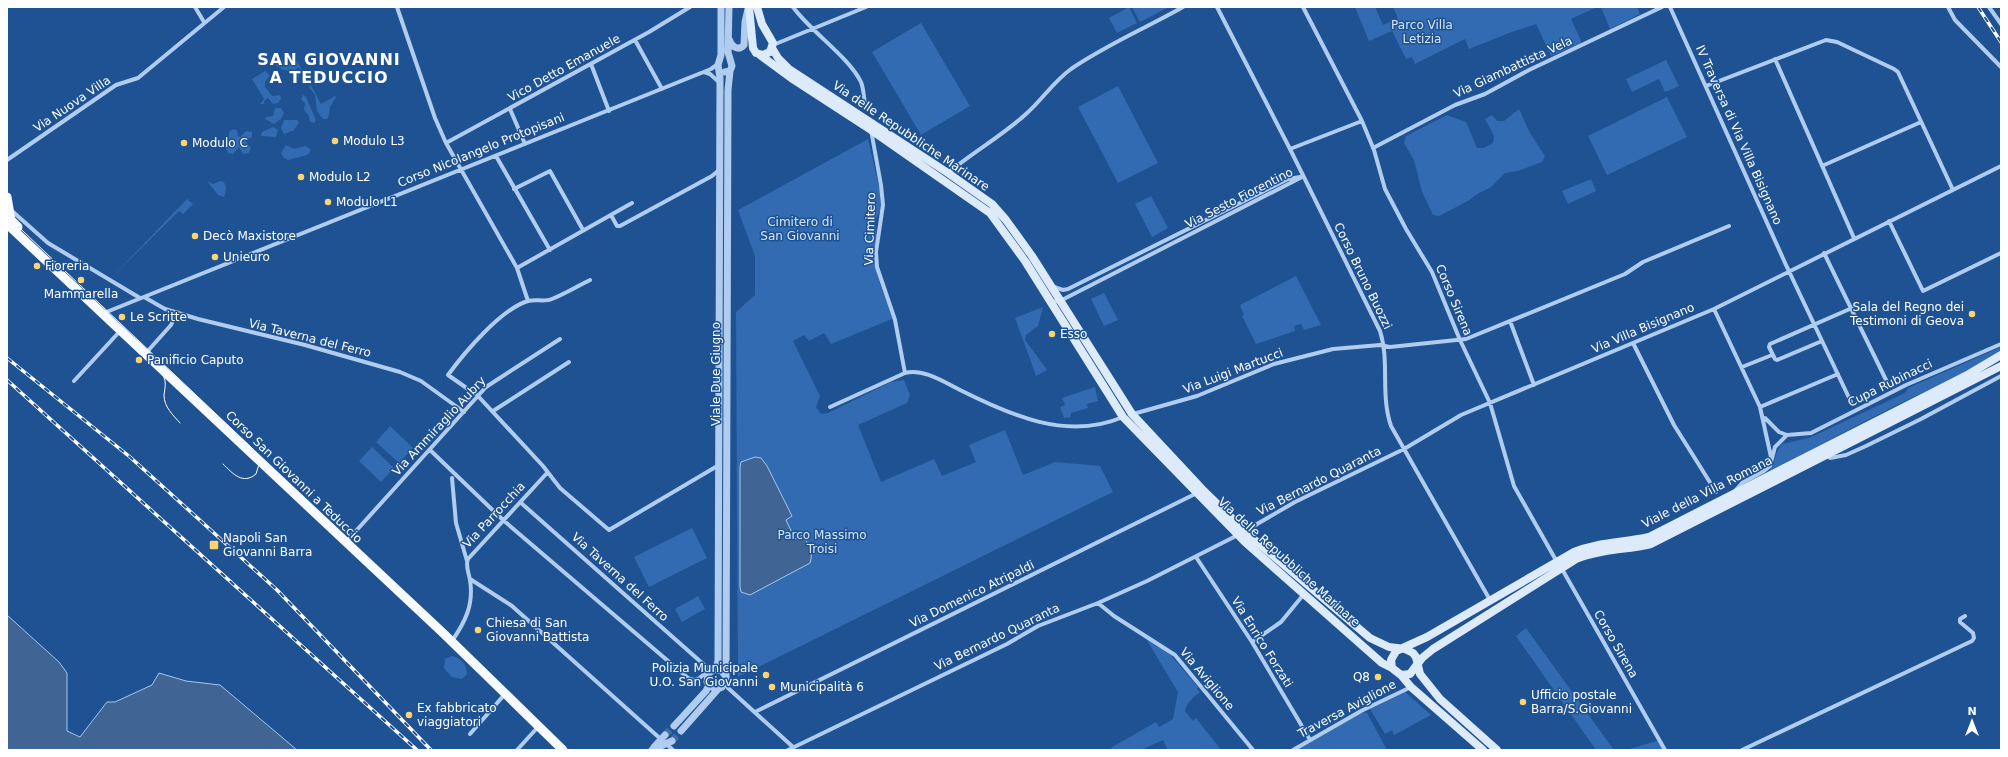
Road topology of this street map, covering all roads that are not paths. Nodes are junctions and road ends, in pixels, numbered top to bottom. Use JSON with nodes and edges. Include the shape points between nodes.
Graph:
{"nodes":[{"id":1,"x":195,"y":7,"type":"edge"},
{"id":2,"x":396,"y":7,"type":"edge"},
{"id":3,"x":690,"y":7,"type":"edge"},
{"id":4,"x":721,"y":7,"type":"edge"},
{"id":5,"x":729,"y":7,"type":"edge"},
{"id":6,"x":749,"y":7,"type":"edge"},
{"id":7,"x":757,"y":7,"type":"edge"},
{"id":8,"x":793,"y":7,"type":"edge"},
{"id":9,"x":866,"y":7,"type":"edge"},
{"id":10,"x":1183,"y":7,"type":"edge"},
{"id":11,"x":1217,"y":7,"type":"edge"},
{"id":12,"x":1303,"y":7,"type":"edge"},
{"id":13,"x":1662,"y":7,"type":"edge"},
{"id":14,"x":1670,"y":7,"type":"edge"},
{"id":15,"x":1948,"y":7,"type":"edge"},
{"id":16,"x":1989,"y":7,"type":"edge"},
{"id":17,"x":221,"y":8,"type":"edge"},
{"id":18,"x":204,"y":22,"type":"junction"},
{"id":19,"x":2001,"y":24,"type":"edge"},
{"id":20,"x":812,"y":30,"type":"junction"},
{"id":21,"x":728,"y":35,"type":"junction"},
{"id":22,"x":768,"y":36,"type":"junction"},
{"id":23,"x":635,"y":40,"type":"junction"},
{"id":24,"x":753,"y":43,"type":"junction"},
{"id":25,"x":773,"y":47,"type":"junction"},
{"id":26,"x":760,"y":55,"type":"junction"},
{"id":27,"x":1775,"y":59,"type":"junction"},
{"id":28,"x":730,"y":61,"type":"junction"},
{"id":29,"x":592,"y":64,"type":"junction"},
{"id":30,"x":720,"y":65,"type":"junction"},
{"id":31,"x":2001,"y":67,"type":"edge"},
{"id":32,"x":730,"y":71,"type":"junction"},
{"id":33,"x":704,"y":72,"type":"junction"},
{"id":34,"x":720,"y":84,"type":"junction"},
{"id":35,"x":1706,"y":86,"type":"junction"},
{"id":36,"x":662,"y":89,"type":"junction"},
{"id":37,"x":865,"y":106,"type":"dead end"},
{"id":38,"x":510,"y":109,"type":"junction"},
{"id":39,"x":609,"y":111,"type":"junction"},
{"id":40,"x":1362,"y":121,"type":"junction"},
{"id":41,"x":1921,"y":122,"type":"junction"},
{"id":42,"x":871,"y":130,"type":"junction"},
{"id":43,"x":446,"y":143,"type":"junction"},
{"id":44,"x":525,"y":144,"type":"junction"},
{"id":45,"x":1373,"y":148,"type":"junction"},
{"id":46,"x":1290,"y":149,"type":"junction"},
{"id":47,"x":496,"y":156,"type":"junction"},
{"id":48,"x":7,"y":160,"type":"edge"},
{"id":49,"x":1822,"y":166,"type":"junction"},
{"id":50,"x":2001,"y":166,"type":"edge"},
{"id":51,"x":461,"y":169,"type":"junction"},
{"id":52,"x":720,"y":170,"type":"junction"},
{"id":53,"x":948,"y":173,"type":"junction"},
{"id":54,"x":1302,"y":177,"type":"junction"},
{"id":55,"x":514,"y":189,"type":"junction"},
{"id":56,"x":1953,"y":190,"type":"junction"},
{"id":57,"x":8,"y":202,"type":"edge"},
{"id":58,"x":632,"y":203,"type":"dead end"},
{"id":59,"x":611,"y":215,"type":"junction"},
{"id":60,"x":1889,"y":221,"type":"junction"},
{"id":61,"x":7,"y":224,"type":"edge"},
{"id":62,"x":1729,"y":226,"type":"dead end"},
{"id":63,"x":583,"y":230,"type":"junction"},
{"id":64,"x":1854,"y":238,"type":"junction"},
{"id":65,"x":550,"y":250,"type":"junction"},
{"id":66,"x":1824,"y":253,"type":"junction"},
{"id":67,"x":2001,"y":253,"type":"edge"},
{"id":68,"x":42,"y":255,"type":"junction"},
{"id":69,"x":517,"y":268,"type":"junction"},
{"id":70,"x":1788,"y":270,"type":"junction"},
{"id":71,"x":590,"y":280,"type":"dead end"},
{"id":72,"x":1051,"y":286,"type":"junction"},
{"id":73,"x":1065,"y":290,"type":"junction"},
{"id":74,"x":142,"y":297,"type":"junction"},
{"id":75,"x":1056,"y":299,"type":"junction"},
{"id":76,"x":528,"y":302,"type":"junction"},
{"id":77,"x":1852,"y":308,"type":"junction"},
{"id":78,"x":1714,"y":309,"type":"junction"},
{"id":79,"x":177,"y":312,"type":"junction"},
{"id":80,"x":104,"y":313,"type":"junction"},
{"id":81,"x":1510,"y":321,"type":"junction"},
{"id":82,"x":1814,"y":324,"type":"junction"},
{"id":83,"x":121,"y":330,"type":"junction"},
{"id":84,"x":560,"y":339,"type":"dead end"},
{"id":85,"x":1460,"y":340,"type":"junction"},
{"id":86,"x":1822,"y":341,"type":"junction"},
{"id":87,"x":1633,"y":343,"type":"junction"},
{"id":88,"x":2001,"y":344,"type":"edge"},
{"id":89,"x":1384,"y":345,"type":"junction"},
{"id":90,"x":146,"y":353,"type":"junction"},
{"id":91,"x":1772,"y":355,"type":"junction"},
{"id":92,"x":2001,"y":355,"type":"edge"},
{"id":93,"x":569,"y":362,"type":"dead end"},
{"id":94,"x":1742,"y":367,"type":"junction"},
{"id":95,"x":1999,"y":371,"type":"edge"},
{"id":96,"x":905,"y":373,"type":"junction"},
{"id":97,"x":1838,"y":374,"type":"junction"},
{"id":98,"x":74,"y":381,"type":"dead end"},
{"id":99,"x":1888,"y":384,"type":"dead end"},
{"id":100,"x":1534,"y":385,"type":"junction"},
{"id":101,"x":478,"y":396,"type":"junction"},
{"id":102,"x":1851,"y":402,"type":"dead end"},
{"id":103,"x":1490,"y":403,"type":"junction"},
{"id":104,"x":830,"y":407,"type":"dead end"},
{"id":105,"x":1760,"y":407,"type":"junction"},
{"id":106,"x":493,"y":411,"type":"junction"},
{"id":107,"x":464,"y":412,"type":"junction"},
{"id":108,"x":1132,"y":414,"type":"junction"},
{"id":109,"x":1123,"y":417,"type":"junction"},
{"id":110,"x":1764,"y":418,"type":"junction"},
{"id":111,"x":1787,"y":435,"type":"junction"},
{"id":112,"x":1404,"y":449,"type":"junction"},
{"id":113,"x":430,"y":450,"type":"junction"},
{"id":114,"x":1771,"y":458,"type":"junction"},
{"id":115,"x":719,"y":465,"type":"junction"},
{"id":116,"x":547,"y":473,"type":"junction"},
{"id":117,"x":452,"y":478,"type":"dead end"},
{"id":118,"x":1200,"y":491,"type":"junction"},
{"id":119,"x":1716,"y":492,"type":"dead end"},
{"id":120,"x":1733,"y":493,"type":"junction"},
{"id":121,"x":520,"y":502,"type":"junction"},
{"id":122,"x":503,"y":520,"type":"junction"},
{"id":123,"x":1241,"y":533,"type":"junction"},
{"id":124,"x":346,"y":543,"type":"junction"},
{"id":125,"x":1196,"y":557,"type":"junction"},
{"id":126,"x":467,"y":561,"type":"junction"},
{"id":127,"x":1560,"y":565,"type":"junction"},
{"id":128,"x":470,"y":579,"type":"junction"},
{"id":129,"x":1304,"y":594,"type":"junction"},
{"id":130,"x":1490,"y":600,"type":"junction"},
{"id":131,"x":1098,"y":603,"type":"junction"},
{"id":132,"x":1496,"y":610,"type":"junction"},
{"id":133,"x":1965,"y":616,"type":"dead end"},
{"id":134,"x":452,"y":642,"type":"junction"},
{"id":135,"x":1252,"y":642,"type":"junction"},
{"id":136,"x":1400,"y":650,"type":"junction"},
{"id":137,"x":1417,"y":664,"type":"junction"},
{"id":138,"x":1392,"y":668,"type":"junction"},
{"id":139,"x":711,"y":669,"type":"junction"},
{"id":140,"x":1401,"y":675,"type":"junction"},
{"id":141,"x":724,"y":684,"type":"junction"},
{"id":142,"x":709,"y":685,"type":"junction"},
{"id":143,"x":1411,"y":687,"type":"junction"},
{"id":144,"x":505,"y":694,"type":"junction"},
{"id":145,"x":755,"y":712,"type":"junction"},
{"id":146,"x":538,"y":726,"type":"junction"},
{"id":147,"x":674,"y":726,"type":"tunnel mouth"},
{"id":148,"x":681,"y":731,"type":"tunnel mouth"},
{"id":149,"x":470,"y":734,"type":"dead end"},
{"id":150,"x":1309,"y":738,"type":"dead end"},
{"id":151,"x":666,"y":740,"type":"junction"},
{"id":152,"x":793,"y":747,"type":"junction"},
{"id":153,"x":517,"y":750,"type":"edge"},
{"id":154,"x":563,"y":750,"type":"edge"},
{"id":155,"x":652,"y":750,"type":"edge"},
{"id":156,"x":673,"y":750,"type":"edge"},
{"id":157,"x":788,"y":750,"type":"edge"},
{"id":158,"x":1254,"y":750,"type":"edge"},
{"id":159,"x":1293,"y":750,"type":"edge"},
{"id":160,"x":1483,"y":750,"type":"edge"},
{"id":161,"x":1497,"y":750,"type":"edge"},
{"id":162,"x":1665,"y":750,"type":"edge"},
{"id":163,"x":1742,"y":750,"type":"edge"}],
"edges":[{"from":1,"to":18,"type":"street"},
{"from":2,"to":43,"type":"street"},
{"from":3,"to":23,"type":"street","name":"Vico Detto Emanuele"},
{"from":4,"to":30,"type":"street","name":"Viale Due Giugno"},
{"from":5,"to":21,"type":"street"},
{"from":6,"to":21,"type":"street","via":[[745,22],[744,45],[740,48],[733,47]]},
{"from":6,"to":24,"type":"main road"},
{"from":7,"to":22,"type":"main road"},
{"from":8,"to":20,"type":"street"},
{"from":9,"to":20,"type":"street"},
{"from":10,"to":53,"type":"street","via":[[1091,56],[1070,70],[1018,121]]},
{"from":11,"to":46,"type":"street","name":"Corso Bruno Buozzi"},
{"from":12,"to":40,"type":"street","name":"Corso Sirena"},
{"from":13,"to":45,"type":"street","name":"Via Giambattista Vela","via":[[1529,70],[1491,91],[1455,105]]},
{"from":14,"to":35,"type":"street","name":"IV Traversa di Via Villa Bisignano"},
{"from":15,"to":31,"type":"street","via":[[1955,20]]},
{"from":16,"to":19,"type":"street"},
{"from":17,"to":18,"type":"street","name":"Via Nuova Villa"},
{"from":18,"to":48,"type":"street","name":"Via Nuova Villa","via":[[138,78],[116,85]]},
{"from":20,"to":25,"type":"street"},
{"from":20,"to":37,"type":"street","via":[[851,68],[863,90]]},
{"from":21,"to":28,"type":"street"},
{"from":22,"to":24,"type":"main road","via":[[758,36]]},
{"from":22,"to":25,"type":"main road"},
{"from":23,"to":29,"type":"street","name":"Vico Detto Emanuele"},
{"from":23,"to":36,"type":"street"},
{"from":24,"to":26,"type":"main road","via":[[754,50]]},
{"from":25,"to":26,"type":"main road","via":[[767,54]]},
{"from":25,"to":53,"type":"main road","name":"Via delle Repubbliche Marinare","via":[[778,58],[789,69]]},
{"from":26,"to":42,"type":"main road","name":"Via delle Repubbliche Marinare"},
{"from":27,"to":35,"type":"street"},
{"from":27,"to":41,"type":"street","via":[[1826,40],[1837,42],[1896,70]]},
{"from":27,"to":49,"type":"street"},
{"from":28,"to":30,"type":"street","via":[[724,59]]},
{"from":28,"to":32,"type":"street"},
{"from":29,"to":38,"type":"street","name":"Vico Detto Emanuele"},
{"from":29,"to":39,"type":"street"},
{"from":30,"to":32,"type":"street","via":[[724,72]]},
{"from":30,"to":33,"type":"street","name":"Corso Nicolangelo Protopisani"},
{"from":30,"to":34,"type":"street","name":"Viale Due Giugno"},
{"from":32,"to":141,"type":"street","name":"Viale Due Giugno"},
{"from":33,"to":34,"type":"street"},
{"from":33,"to":36,"type":"street","name":"Corso Nicolangelo Protopisani"},
{"from":34,"to":52,"type":"street","name":"Viale Due Giugno"},
{"from":35,"to":70,"type":"street","name":"IV Traversa di Via Villa Bisignano"},
{"from":36,"to":39,"type":"street","name":"Corso Nicolangelo Protopisani"},
{"from":38,"to":43,"type":"street","name":"Vico Detto Emanuele"},
{"from":38,"to":44,"type":"street"},
{"from":39,"to":44,"type":"street","name":"Corso Nicolangelo Protopisani"},
{"from":40,"to":45,"type":"street","name":"Corso Sirena"},
{"from":40,"to":46,"type":"street"},
{"from":41,"to":49,"type":"street"},
{"from":41,"to":56,"type":"street"},
{"from":42,"to":75,"type":"main road","name":"Via delle Repubbliche Marinare","via":[[990,213]]},
{"from":42,"to":96,"type":"street","name":"Via Cimitero","via":[[883,205],[876,252],[877,267],[895,320]]},
{"from":43,"to":51,"type":"street"},
{"from":44,"to":47,"type":"street","name":"Corso Nicolangelo Protopisani"},
{"from":45,"to":85,"type":"street","name":"Corso Sirena","via":[[1385,189],[1432,272]]},
{"from":46,"to":54,"type":"street","name":"Corso Bruno Buozzi"},
{"from":47,"to":51,"type":"street","name":"Corso Nicolangelo Protopisani"},
{"from":47,"to":55,"type":"street"},
{"from":49,"to":64,"type":"street"},
{"from":50,"to":56,"type":"street","name":"Via Villa Bisignano"},
{"from":51,"to":69,"type":"street"},
{"from":51,"to":74,"type":"street","name":"Corso Nicolangelo Protopisani"},
{"from":52,"to":59,"type":"street","via":[[620,226],[615,224]]},
{"from":52,"to":115,"type":"street","name":"Viale Due Giugno"},
{"from":53,"to":72,"type":"main road","name":"Via delle Repubbliche Marinare","via":[[992,204],[1006,220]]},
{"from":54,"to":73,"type":"street","name":"Via Sesto Fiorentino","via":[[1288,179]]},
{"from":54,"to":75,"type":"street","name":"Via Sesto Fiorentino"},
{"from":54,"to":89,"type":"street","name":"Corso Bruno Buozzi","via":[[1380,331]]},
{"from":55,"to":63,"type":"street","via":[[550,171]]},
{"from":55,"to":65,"type":"street"},
{"from":56,"to":60,"type":"street","name":"Via Villa Bisignano"},
{"from":57,"to":68,"type":"main road","via":[[11,220]]},
{"from":57,"to":74,"type":"street","name":"Via Taverna del Ferro","via":[[16,215],[48,243]]},
{"from":58,"to":59,"type":"street"},
{"from":59,"to":63,"type":"street"},
{"from":60,"to":64,"type":"street","name":"Via Villa Bisignano"},
{"from":60,"to":67,"type":"street","via":[[1923,291]]},
{"from":61,"to":68,"type":"main road","name":"Corso San Giovanni a Teduccio"},
{"from":62,"to":81,"type":"street","name":"Via Luigi Martucci","via":[[1643,262],[1625,274]]},
{"from":63,"to":65,"type":"street"},
{"from":64,"to":66,"type":"street","name":"Via Villa Bisignano"},
{"from":65,"to":69,"type":"street"},
{"from":66,"to":70,"type":"street","name":"Via Villa Bisignano"},
{"from":66,"to":77,"type":"street"},
{"from":68,"to":80,"type":"main road","name":"Corso San Giovanni a Teduccio"},
{"from":69,"to":76,"type":"street"},
{"from":70,"to":78,"type":"street","name":"Via Villa Bisignano"},
{"from":70,"to":82,"type":"street","name":"IV Traversa di Via Villa Bisignano"},
{"from":71,"to":76,"type":"street","via":[[551,300]]},
{"from":72,"to":73,"type":"street"},
{"from":72,"to":75,"type":"main road","name":"Via delle Repubbliche Marinare"},
{"from":73,"to":75,"type":"street","name":"Via Sesto Fiorentino"},
{"from":74,"to":79,"type":"street","name":"Via Taverna del Ferro"},
{"from":74,"to":80,"type":"street","name":"Corso Nicolangelo Protopisani"},
{"from":75,"to":108,"type":"main road","name":"Via delle Repubbliche Marinare"},
{"from":75,"to":109,"type":"main road","name":"Via delle Repubbliche Marinare"},
{"from":76,"to":101,"type":"street","via":[[509,313],[477,339],[448,375]]},
{"from":77,"to":82,"type":"street"},
{"from":77,"to":99,"type":"street"},
{"from":78,"to":87,"type":"street","name":"Via Villa Bisignano"},
{"from":78,"to":94,"type":"street"},
{"from":79,"to":90,"type":"street","via":[[171,325]]},
{"from":79,"to":107,"type":"street","name":"Via Taverna del Ferro","via":[[400,372],[421,381]]},
{"from":80,"to":83,"type":"main road","name":"Corso San Giovanni a Teduccio"},
{"from":81,"to":85,"type":"street","name":"Via Luigi Martucci"},
{"from":81,"to":100,"type":"street"},
{"from":82,"to":86,"type":"street","name":"IV Traversa di Via Villa Bisignano"},
{"from":82,"to":91,"type":"street","via":[[1770,344]]},
{"from":83,"to":90,"type":"main road","name":"Corso San Giovanni a Teduccio"},
{"from":83,"to":98,"type":"street"},
{"from":84,"to":101,"type":"street","name":"Via Ammiraglio Aubry","via":[[486,387]]},
{"from":85,"to":89,"type":"street","name":"Via Luigi Martucci","via":[[1390,347]]},
{"from":85,"to":103,"type":"street","name":"Corso Sirena"},
{"from":86,"to":91,"type":"street","via":[[1777,360]]},
{"from":86,"to":97,"type":"street","name":"IV Traversa di Via Villa Bisignano"},
{"from":87,"to":100,"type":"street","name":"Via Villa Bisignano"},
{"from":87,"to":119,"type":"street","via":[[1674,425]]},
{"from":88,"to":111,"type":"street","name":"Cupa Rubinacci","via":[[1906,385],[1811,433]]},
{"from":89,"to":108,"type":"street","name":"Via Luigi Martucci","via":[[1334,349],[1274,364],[1197,396]]},
{"from":89,"to":112,"type":"street","name":"Corso Bruno Buozzi","via":[[1386,412]]},
{"from":90,"to":124,"type":"main road","name":"Corso San Giovanni a Teduccio"},
{"from":91,"to":94,"type":"street"},
{"from":92,"to":120,"type":"main road","name":"Viale della Villa Romana","via":[[1986,365]]},
{"from":93,"to":106,"type":"street"},
{"from":94,"to":105,"type":"street"},
{"from":95,"to":127,"type":"main road","name":"Viale della Villa Romana","via":[[1651,544],[1631,549],[1590,553]]},
{"from":96,"to":104,"type":"street"},
{"from":96,"to":109,"type":"street","via":[[914,372],[936,378],[1011,413],[1049,425],[1085,426]]},
{"from":97,"to":102,"type":"street","name":"IV Traversa di Via Villa Bisignano"},
{"from":97,"to":105,"type":"street"},
{"from":100,"to":103,"type":"street","name":"Via Villa Bisignano"},
{"from":101,"to":106,"type":"street"},
{"from":101,"to":107,"type":"street","name":"Via Ammiraglio Aubry"},
{"from":103,"to":112,"type":"street","name":"Via Villa Bisignano","via":[[1461,415]]},
{"from":103,"to":127,"type":"street","name":"Corso Sirena","via":[[1511,479]]},
{"from":105,"to":110,"type":"street"},
{"from":106,"to":116,"type":"street"},
{"from":107,"to":113,"type":"street","name":"Via Ammiraglio Aubry"},
{"from":108,"to":109,"type":"main road"},
{"from":108,"to":118,"type":"main road","name":"Via delle Repubbliche Marinare"},
{"from":109,"to":118,"type":"main road","name":"Via delle Repubbliche Marinare"},
{"from":110,"to":111,"type":"street","via":[[1779,432]]},
{"from":110,"to":114,"type":"street"},
{"from":111,"to":114,"type":"street","via":[[1775,448]]},
{"from":112,"to":123,"type":"street","name":"Via Bernardo Quaranta","via":[[1296,502]]},
{"from":112,"to":130,"type":"street","name":"Corso Bruno Buozzi"},
{"from":113,"to":122,"type":"street"},
{"from":113,"to":124,"type":"street","name":"Via Ammiraglio Aubry"},
{"from":114,"to":120,"type":"street","via":[[1770,466],[1742,483]]},
{"from":115,"to":116,"type":"street","via":[[609,530],[560,488]]},
{"from":115,"to":139,"type":"street","name":"Viale Due Giugno","via":[[718,661]]},
{"from":116,"to":121,"type":"street","name":"Via Parrocchia"},
{"from":117,"to":126,"type":"street","via":[[456,523]]},
{"from":118,"to":123,"type":"main road","name":"Via delle Repubbliche Marinare"},
{"from":118,"to":145,"type":"street","name":"Via Domenico Atripaldi"},
{"from":120,"to":127,"type":"main road","name":"Viale della Villa Romana","via":[[1649,537],[1588,546]]},
{"from":121,"to":122,"type":"street","name":"Via Parrocchia"},
{"from":121,"to":139,"type":"street","name":"Via Taverna del Ferro"},
{"from":122,"to":126,"type":"street","name":"Via Parrocchia"},
{"from":122,"to":139,"type":"street","via":[[688,678],[698,679]]},
{"from":123,"to":125,"type":"street","name":"Via Bernardo Quaranta"},
{"from":123,"to":129,"type":"main road","name":"Via delle Repubbliche Marinare"},
{"from":123,"to":136,"type":"main road","name":"Via delle Repubbliche Marinare","via":[[1370,638]]},
{"from":124,"to":134,"type":"main road","name":"Corso San Giovanni a Teduccio"},
{"from":125,"to":131,"type":"street","name":"Via Bernardo Quaranta"},
{"from":125,"to":135,"type":"street","name":"Via Enrico Forzati"},
{"from":126,"to":128,"type":"street","name":"Via Parrocchia"},
{"from":127,"to":130,"type":"main road","name":"Viale della Villa Romana"},
{"from":127,"to":132,"type":"main road","name":"Viale della Villa Romana"},
{"from":127,"to":162,"type":"street","name":"Corso Sirena"},
{"from":128,"to":134,"type":"street","name":"Via Parrocchia","via":[[469,612]]},
{"from":128,"to":151,"type":"street","via":[[512,606]]},
{"from":129,"to":135,"type":"street","via":[[1281,622]]},
{"from":129,"to":138,"type":"main road","name":"Via delle Repubbliche Marinare","via":[[1382,663]]},
{"from":130,"to":132,"type":"main road"},
{"from":130,"to":136,"type":"main road","name":"Viale della Villa Romana"},
{"from":131,"to":152,"type":"street","name":"Via Bernardo Quaranta","via":[[1038,626],[1007,644]]},
{"from":131,"to":158,"type":"street","name":"Via Aviglione","via":[[1124,623],[1175,655]]},
{"from":132,"to":137,"type":"main road","name":"Viale della Villa Romana","via":[[1433,648]]},
{"from":133,"to":163,"type":"street","via":[[1960,622],[1973,633],[1972,641]]},
{"from":134,"to":144,"type":"main road","name":"Corso San Giovanni a Teduccio"},
{"from":135,"to":150,"type":"street","name":"Via Enrico Forzati"},
{"from":136,"to":137,"type":"main road","via":[[1405,649],[1413,653]]},
{"from":136,"to":138,"type":"main road","via":[[1393,655]]},
{"from":137,"to":140,"type":"main road","via":[[1410,674]]},
{"from":137,"to":161,"type":"main road","via":[[1420,674],[1440,699]]},
{"from":138,"to":140,"type":"main road"},
{"from":139,"to":141,"type":"street","via":[[722,670]]},
{"from":139,"to":142,"type":"street","name":"Viale Due Giugno","via":[[707,678]]},
{"from":140,"to":143,"type":"main road"},
{"from":141,"to":142,"type":"street"},
{"from":141,"to":145,"type":"street"},
{"from":141,"to":148,"type":"street"},
{"from":142,"to":147,"type":"street"},
{"from":143,"to":159,"type":"street","name":"Traversa Aviglione","via":[[1361,711]]},
{"from":143,"to":160,"type":"main road"},
{"from":144,"to":146,"type":"main road","name":"Corso San Giovanni a Teduccio"},
{"from":144,"to":149,"type":"street"},
{"from":145,"to":152,"type":"street"},
{"from":146,"to":153,"type":"street"},
{"from":146,"to":154,"type":"main road","name":"Corso San Giovanni a Teduccio"},
{"from":151,"to":155,"type":"street"},
{"from":151,"to":156,"type":"street"},
{"from":152,"to":157,"type":"street","name":"Via Bernardo Quaranta"}]}
